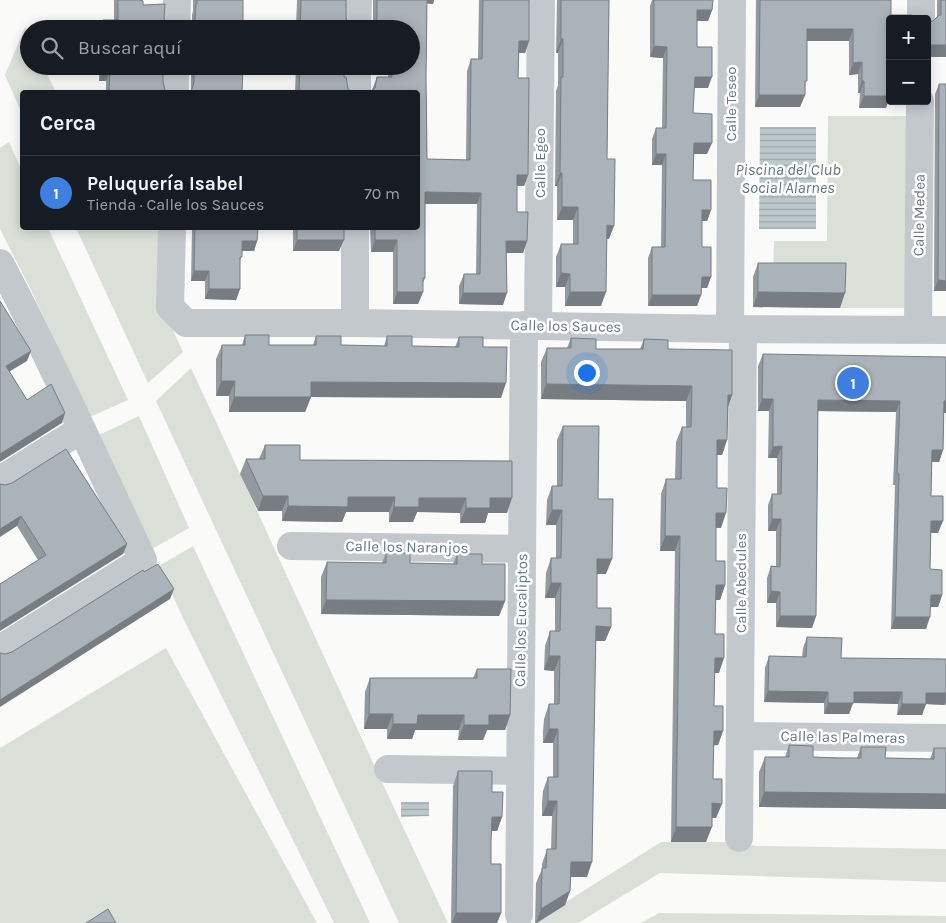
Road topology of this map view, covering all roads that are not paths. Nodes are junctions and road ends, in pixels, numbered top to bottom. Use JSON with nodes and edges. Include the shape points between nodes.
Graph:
{"nodes":[{"id":1,"x":177,"y":0,"type":"edge"},
{"id":2,"x":358,"y":0,"type":"edge"},
{"id":3,"x":541,"y":0,"type":"edge"},
{"id":4,"x":732,"y":0,"type":"edge"},
{"id":5,"x":921,"y":0,"type":"edge"},
{"id":6,"x":921,"y":15,"type":"edge"},
{"id":7,"x":176,"y":20,"type":"edge"},
{"id":8,"x":357,"y":20,"type":"edge"},
{"id":9,"x":175,"y":75,"type":"edge"},
{"id":10,"x":357,"y":75,"type":"edge"},
{"id":11,"x":175,"y":90,"type":"edge"},
{"id":12,"x":357,"y":90,"type":"edge"},
{"id":13,"x":920,"y":105,"type":"edge"},
{"id":14,"x":172,"y":230,"type":"edge"},
{"id":15,"x":355,"y":230,"type":"edge"},
{"id":16,"x":0,"y":263,"type":"edge"},
{"id":17,"x":9,"y":301,"type":"edge"},
{"id":18,"x":355,"y":323,"type":"junction"},
{"id":19,"x":531,"y":326,"type":"junction"},
{"id":20,"x":736,"y":329,"type":"junction"},
{"id":21,"x":918,"y":329,"type":"junction"},
{"id":22,"x":946,"y":330,"type":"edge"},
{"id":23,"x":82,"y":430,"type":"junction"},
{"id":24,"x":0,"y":480,"type":"edge"},
{"id":25,"x":291,"y":546,"type":"dead end"},
{"id":26,"x":522,"y":549,"type":"junction"},
{"id":27,"x":0,"y":649,"type":"edge"},
{"id":28,"x":740,"y":736,"type":"junction"},
{"id":29,"x":946,"y":738,"type":"edge"},
{"id":30,"x":388,"y":769,"type":"dead end"},
{"id":31,"x":520,"y":770,"type":"junction"},
{"id":32,"x":740,"y":838,"type":"dead end"},
{"id":33,"x":519,"y":915,"type":"dead end"}],
"edges":[{"from":1,"to":7,"type":"street"},
{"from":2,"to":8,"type":"street"},
{"from":3,"to":19,"type":"street","name":"Calle Egeo"},
{"from":4,"to":20,"type":"street","name":"Calle Teseo"},
{"from":5,"to":6,"type":"street"},
{"from":9,"to":11,"type":"street"},
{"from":10,"to":12,"type":"street"},
{"from":13,"to":21,"type":"street","name":"Calle Medea"},
{"from":14,"to":18,"type":"street","name":"Calle los Sauces","via":[[170,307],[186,324]]},
{"from":15,"to":18,"type":"street"},
{"from":16,"to":17,"type":"street"},
{"from":17,"to":23,"type":"street"},
{"from":18,"to":19,"type":"street","name":"Calle los Sauces"},
{"from":19,"to":20,"type":"street","name":"Calle los Sauces"},
{"from":19,"to":26,"type":"street","name":"Calle los Eucaliptos"},
{"from":20,"to":21,"type":"street","name":"Calle los Sauces"},
{"from":20,"to":28,"type":"street","name":"Calle Abedules"},
{"from":21,"to":22,"type":"street","name":"Calle los Sauces"},
{"from":23,"to":24,"type":"street"},
{"from":23,"to":27,"type":"street","via":[[143,560]]},
{"from":25,"to":26,"type":"street","name":"Calle los Naranjos"},
{"from":26,"to":31,"type":"street","name":"Calle los Eucaliptos"},
{"from":28,"to":29,"type":"street","name":"Calle las Palmeras"},
{"from":28,"to":32,"type":"street","name":"Calle Abedules"},
{"from":30,"to":31,"type":"street"},
{"from":31,"to":33,"type":"street","name":"Calle los Eucaliptos"}]}
